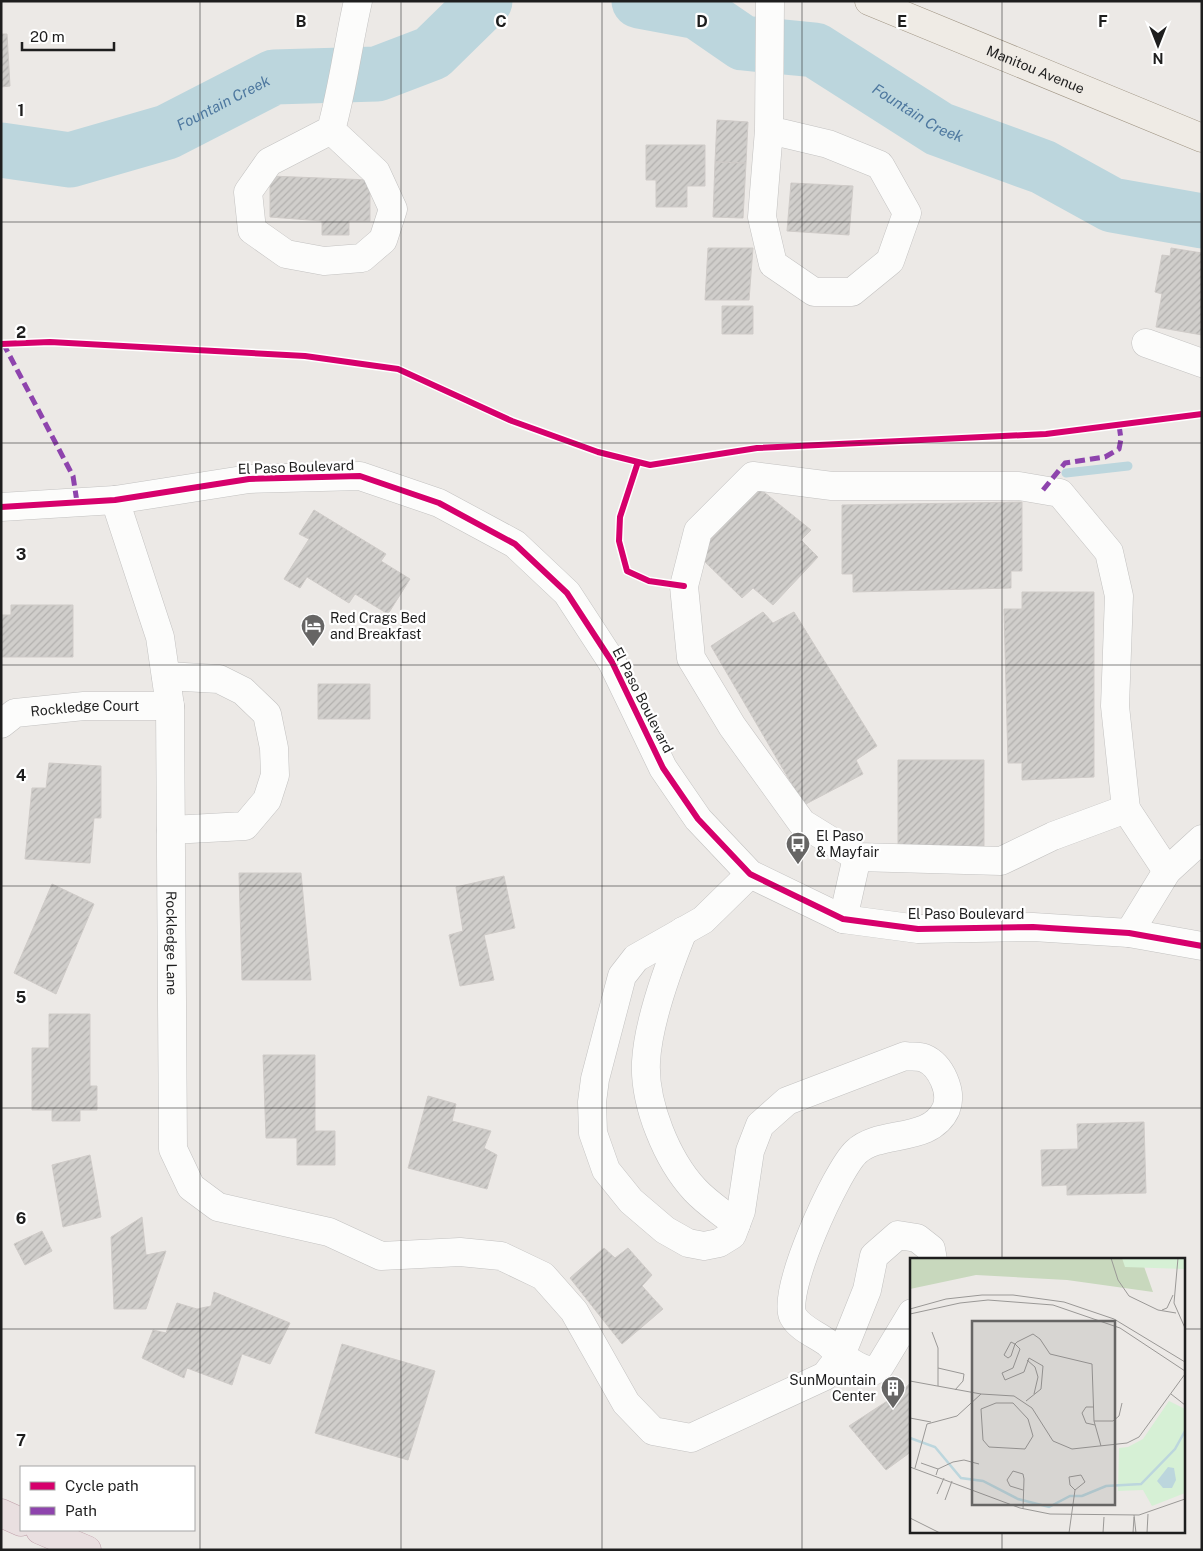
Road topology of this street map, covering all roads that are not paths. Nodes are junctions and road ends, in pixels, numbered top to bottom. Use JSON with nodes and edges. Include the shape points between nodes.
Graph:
{"nodes":[{"id":1,"x":358,"y":1,"type":"edge"},
{"id":2,"x":870,"y":1,"type":"edge"},
{"id":3,"x":770,"y":12,"type":"edge"},
{"id":4,"x":331,"y":130,"type":"junction"},
{"id":5,"x":769,"y":130,"type":"junction"},
{"id":6,"x":1202,"y":138,"type":"edge"},
{"id":7,"x":1146,"y":343,"type":"dead end"},
{"id":8,"x":1202,"y":363,"type":"edge"},
{"id":9,"x":115,"y":500,"type":"junction"},
{"id":10,"x":1,"y":507,"type":"edge"},
{"id":11,"x":166,"y":676,"type":"junction"},
{"id":12,"x":170,"y":706,"type":"junction"},
{"id":13,"x":1,"y":724,"type":"edge"},
{"id":14,"x":1126,"y":809,"type":"junction"},
{"id":15,"x":171,"y":830,"type":"junction"},
{"id":16,"x":1202,"y":839,"type":"edge"},
{"id":17,"x":857,"y":857,"type":"junction"},
{"id":18,"x":1167,"y":871,"type":"junction"},
{"id":19,"x":750,"y":874,"type":"junction"},
{"id":20,"x":843,"y":919,"type":"junction"},
{"id":21,"x":683,"y":931,"type":"junction"},
{"id":22,"x":1129,"y":933,"type":"junction"},
{"id":23,"x":1202,"y":946,"type":"edge"},
{"id":24,"x":736,"y":1224,"type":"junction"},
{"id":25,"x":933,"y":1258,"type":"edge"},
{"id":26,"x":910,"y":1316,"type":"edge"},
{"id":27,"x":840,"y":1356,"type":"junction"},
{"id":28,"x":1,"y":1513,"type":"edge"},
{"id":29,"x":20,"y":1522,"type":"edge"},
{"id":30,"x":42,"y":1531,"type":"edge"},
{"id":31,"x":87,"y":1550,"type":"edge"}],
"edges":[{"from":1,"to":4,"type":"street"},
{"from":2,"to":6,"type":"main road","name":"Manitou Avenue"},
{"from":3,"to":5,"type":"street"},
{"from":4,"to":4,"type":"street","via":[[269,162],[248,192],[252,230],[286,254],[324,261],[362,258],[383,240],[393,209],[376,172]]},
{"from":5,"to":5,"type":"street","via":[[762,216],[773,264],[814,292],[852,292],[890,261],[907,213],[880,165],[828,144]]},
{"from":7,"to":8,"type":"street"},
{"from":9,"to":10,"type":"street","name":"El Paso Boulevard"},
{"from":9,"to":11,"type":"street","name":"Rockledge Lane","via":[[160,638]]},
{"from":9,"to":19,"type":"street","name":"El Paso Boulevard","via":[[249,479],[360,476],[439,503],[515,544],[567,593],[612,662],[663,768],[698,819]]},
{"from":11,"to":12,"type":"street","name":"Rockledge Lane"},
{"from":11,"to":15,"type":"street","via":[[219,679],[243,691],[267,714],[274,748],[275,775],[267,800],[245,826]]},
{"from":12,"to":13,"type":"street","name":"Rockledge Court","via":[[84,706],[15,713]]},
{"from":12,"to":15,"type":"street","name":"Rockledge Lane"},
{"from":14,"to":17,"type":"street","via":[[1053,836],[1001,860]]},
{"from":14,"to":17,"type":"street","via":[[1115,706],[1119,596],[1109,552],[1060,493],[1018,486],[832,486],[753,476],[698,531],[684,586],[691,658],[732,726],[802,823]]},
{"from":14,"to":18,"type":"street"},
{"from":15,"to":27,"type":"street","name":"Rockledge Lane","via":[[174,1149],[191,1187],[218,1208],[329,1232],[381,1256],[460,1252],[501,1256],[543,1276],[574,1311],[626,1403],[653,1431],[691,1438],[825,1376]]},
{"from":16,"to":18,"type":"street"},
{"from":17,"to":20,"type":"street"},
{"from":18,"to":22,"type":"street"},
{"from":19,"to":20,"type":"street","name":"El Paso Boulevard"},
{"from":19,"to":21,"type":"street","via":[[703,920]]},
{"from":20,"to":22,"type":"street","name":"El Paso Boulevard","via":[[918,929],[1033,927]]},
{"from":21,"to":24,"type":"street","via":[[668,968],[653,1024],[646,1062],[647,1080],[656,1124],[674,1163],[696,1191]]},
{"from":21,"to":24,"type":"street","via":[[636,958],[622,976],[595,1079],[593,1133],[606,1170],[631,1201],[665,1230],[688,1243],[704,1246],[719,1243],[732,1235]]},
{"from":22,"to":23,"type":"street","name":"El Paso Boulevard"},
{"from":24,"to":27,"type":"street","via":[[750,1151],[760,1125],[788,1101],[905,1056],[923,1057],[935,1066],[947,1087],[945,1110],[932,1126],[870,1144],[856,1152],[836,1180],[797,1272],[793,1315]]},
{"from":25,"to":27,"type":"street","via":[[931,1249],[917,1238],[898,1235],[874,1256],[867,1290]]},
{"from":26,"to":27,"type":"street","via":[[880,1366],[873,1371],[864,1370]]},
{"from":28,"to":29,"type":"highway"},
{"from":30,"to":31,"type":"highway"}]}
